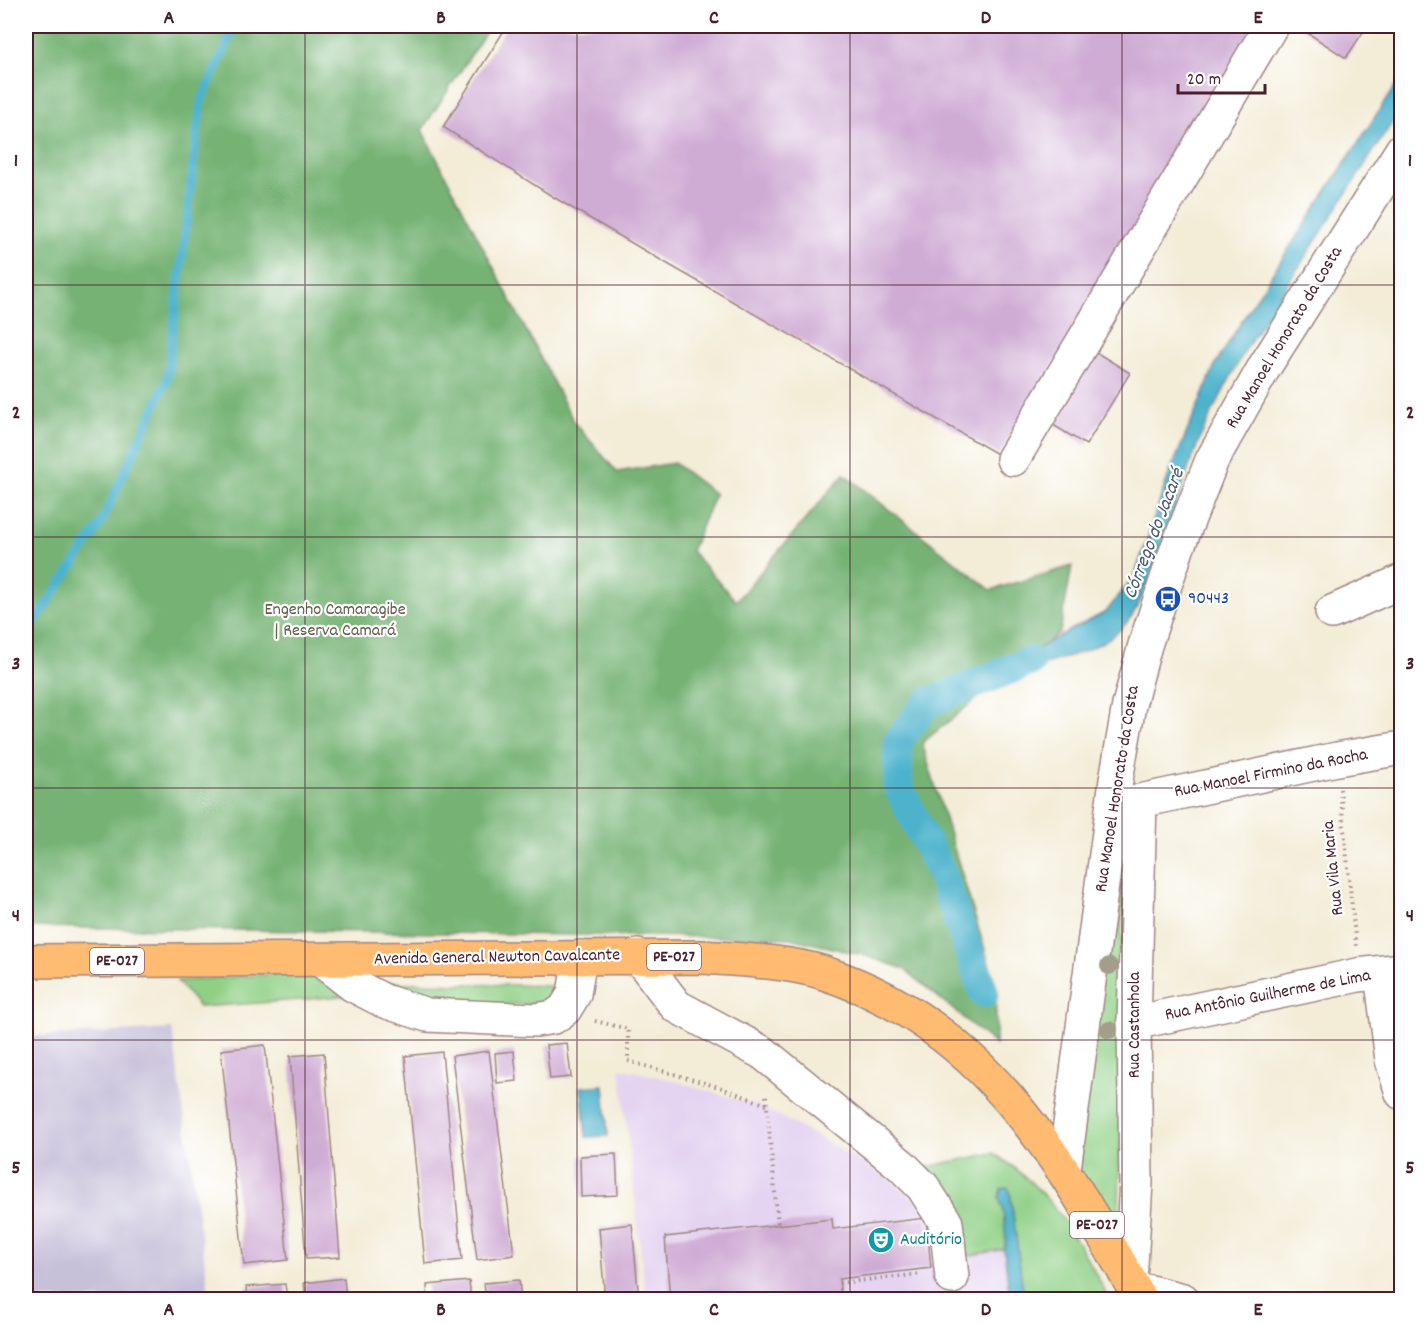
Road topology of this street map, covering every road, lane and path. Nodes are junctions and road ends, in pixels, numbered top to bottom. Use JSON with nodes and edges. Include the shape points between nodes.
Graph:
{"nodes":[{"id":1,"x":1271,"y":26,"type":"edge"},
{"id":2,"x":1401,"y":150,"type":"edge"},
{"id":3,"x":1014,"y":459,"type":"dead end"},
{"id":4,"x":1401,"y":581,"type":"edge"},
{"id":5,"x":1332,"y":612,"type":"dead end"},
{"id":6,"x":1401,"y":748,"type":"edge"},
{"id":7,"x":1337,"y":759,"type":"junction"},
{"id":8,"x":1128,"y":791,"type":"junction"},
{"id":9,"x":638,"y":956,"type":"junction"},
{"id":10,"x":580,"y":957,"type":"junction"},
{"id":11,"x":321,"y":960,"type":"junction"},
{"id":12,"x":26,"y":961,"type":"edge"},
{"id":13,"x":1380,"y":973,"type":"edge"},
{"id":14,"x":1134,"y":1023,"type":"junction"},
{"id":15,"x":586,"y":1024,"type":"dead end"},
{"id":16,"x":763,"y":1053,"type":"junction"},
{"id":17,"x":1401,"y":1093,"type":"edge"},
{"id":18,"x":767,"y":1105,"type":"junction"},
{"id":19,"x":1064,"y":1168,"type":"junction"},
{"id":20,"x":778,"y":1225,"type":"dead end"},
{"id":21,"x":952,"y":1276,"type":"joint"},
{"id":22,"x":839,"y":1283,"type":"dead end"},
{"id":23,"x":1135,"y":1290,"type":"edge"},
{"id":24,"x":1183,"y":1299,"type":"edge"}],
"edges":[{"from":1,"to":3,"type":"street"},
{"from":2,"to":8,"type":"street","name":"Rua Manoel Honorato da Costa","via":[[1265,366],[1212,460],[1177,549],[1129,705]]},
{"from":4,"to":5,"type":"street"},
{"from":6,"to":7,"type":"street","name":"Rua Manoel Firmino da Rocha"},
{"from":7,"to":8,"type":"street","name":"Rua Manoel Firmino da Rocha"},
{"from":7,"to":13,"type":"path","name":"Rua Vila Maria"},
{"from":8,"to":14,"type":"street","name":"Rua Castanhola"},
{"from":8,"to":19,"type":"street","name":"Rua Manoel Honorato da Costa"},
{"from":9,"to":10,"type":"main road","name":"Avenida General Newton Cavalcante","number":"PE-027"},
{"from":9,"to":16,"type":"street","via":[[676,1006]]},
{"from":9,"to":19,"type":"main road","name":"Avenida General Newton Cavalcante","number":"PE-027","via":[[774,963],[819,972],[859,986],[925,1021],[975,1061]]},
{"from":10,"to":11,"type":"main road","name":"Avenida General Newton Cavalcante","number":"PE-027"},
{"from":10,"to":11,"type":"street","via":[[574,994],[565,1009],[555,1017],[536,1020],[427,1015],[384,1001],[353,985]]},
{"from":11,"to":12,"type":"main road","name":"Avenida General Newton Cavalcante","number":"PE-027"},
{"from":13,"to":14,"type":"street","name":"Rua Antônio Guilherme de Lima"},
{"from":13,"to":17,"type":"street","via":[[1392,1060]]},
{"from":14,"to":23,"type":"street","name":"Rua Castanhola"},
{"from":15,"to":18,"type":"path","via":[[593,1021],[628,1029],[628,1061]]},
{"from":16,"to":18,"type":"path"},
{"from":16,"to":21,"type":"street","via":[[901,1165],[922,1187],[946,1222]]},
{"from":18,"to":20,"type":"path"},
{"from":19,"to":23,"type":"main road","name":"Avenida General Newton Cavalcante","number":"PE-027"},
{"from":21,"to":22,"type":"path","via":[[932,1277],[932,1273]]},
{"from":23,"to":24,"type":"street"}]}
